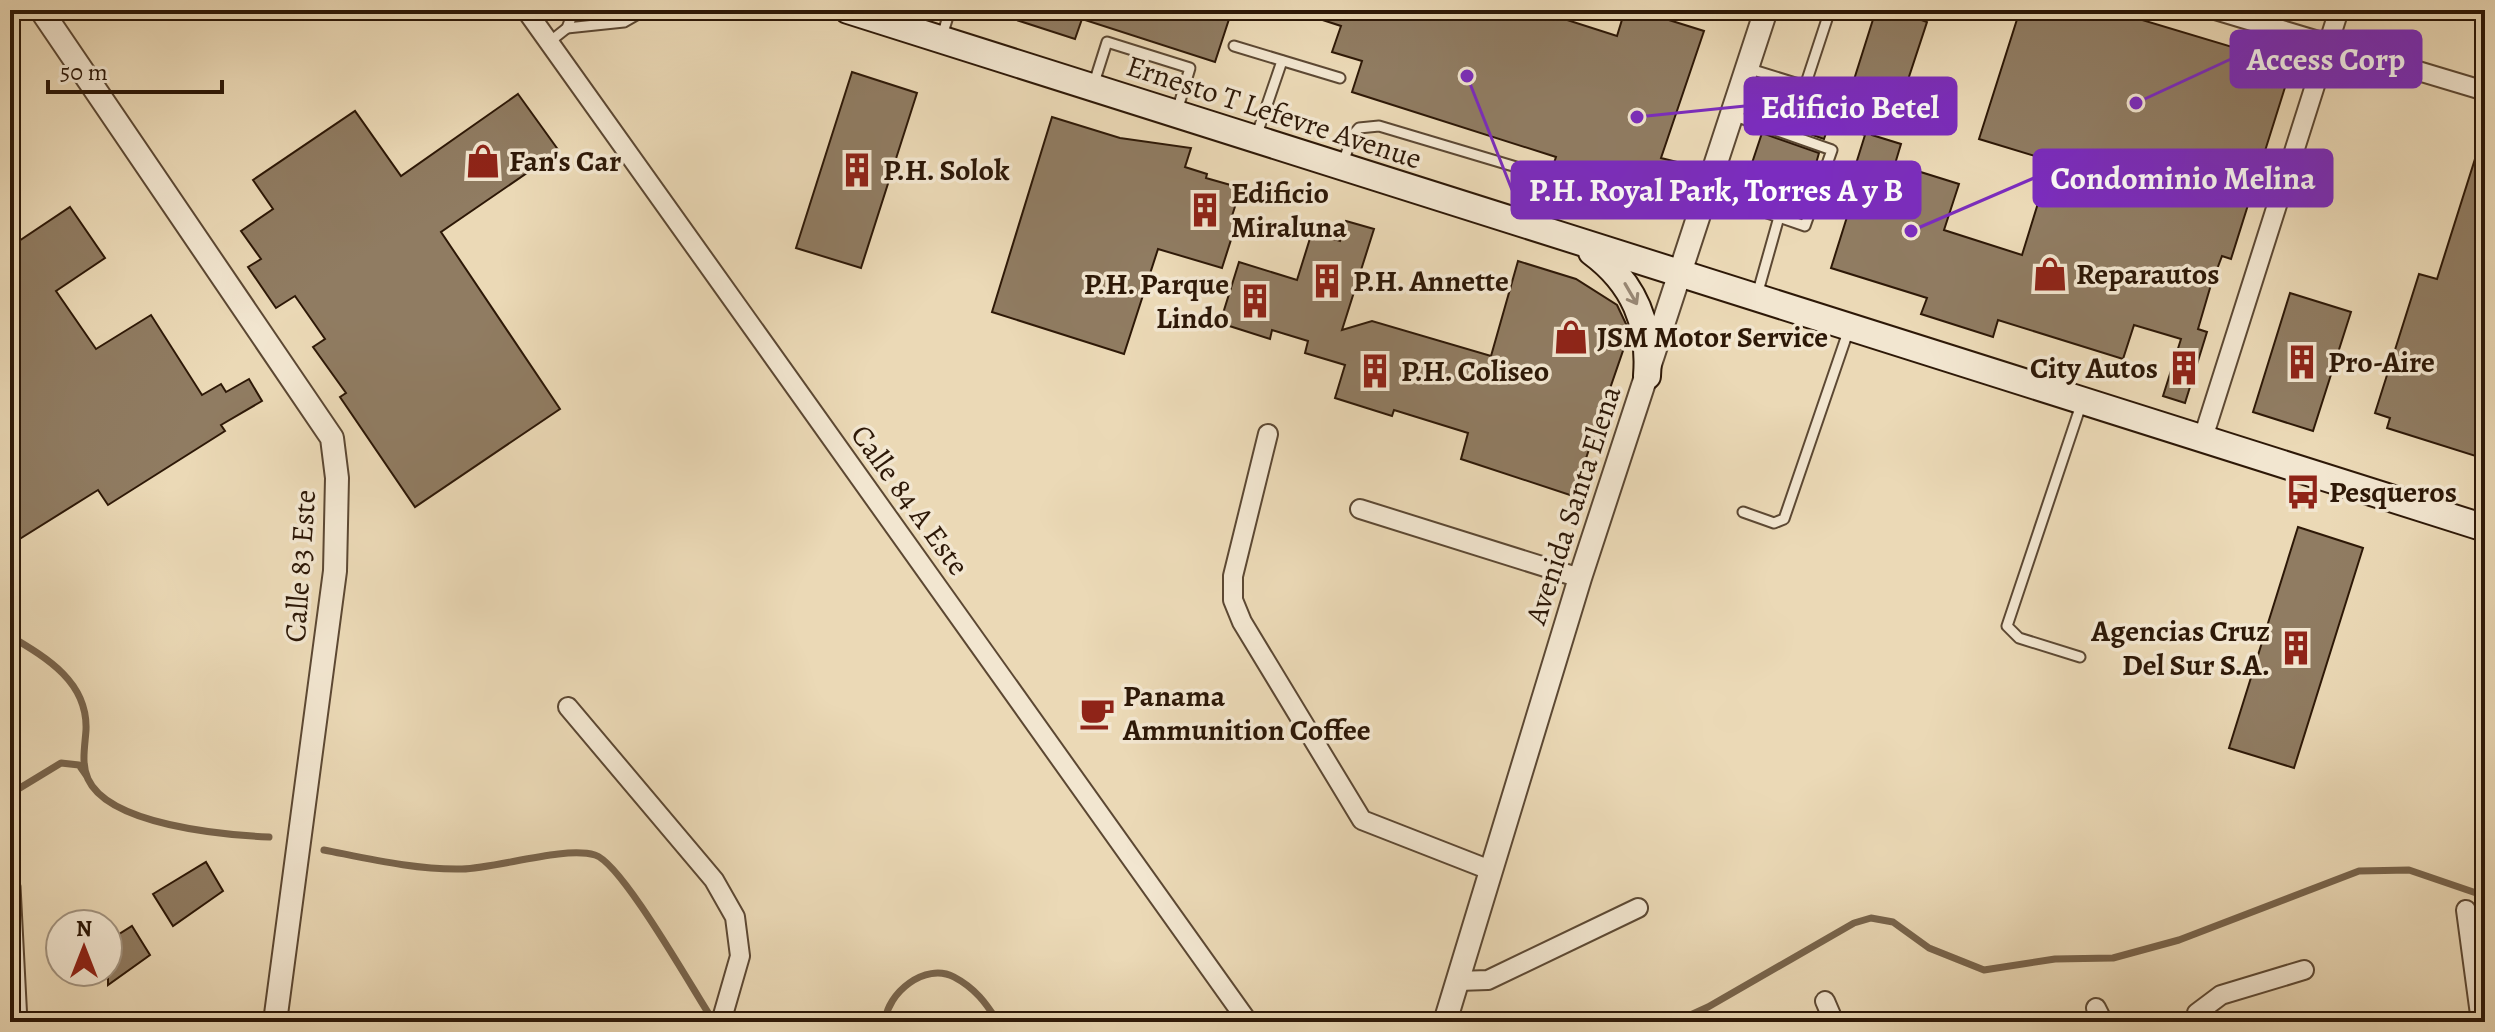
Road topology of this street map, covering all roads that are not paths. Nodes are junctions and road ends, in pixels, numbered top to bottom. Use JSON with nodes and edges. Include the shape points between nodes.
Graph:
{"nodes":[{"id":1,"x":41,"y":10,"type":"edge"},
{"id":2,"x":526,"y":10,"type":"edge"},
{"id":3,"x":574,"y":10,"type":"edge"},
{"id":4,"x":645,"y":10,"type":"edge"},
{"id":5,"x":848,"y":10,"type":"edge"},
{"id":6,"x":950,"y":10,"type":"edge"},
{"id":7,"x":1766,"y":10,"type":"edge"},
{"id":8,"x":1830,"y":10,"type":"edge"},
{"id":9,"x":2215,"y":10,"type":"edge"},
{"id":10,"x":2339,"y":10,"type":"edge"},
{"id":11,"x":567,"y":28,"type":"junction"},
{"id":12,"x":941,"y":39,"type":"junction"},
{"id":13,"x":548,"y":43,"type":"junction"},
{"id":14,"x":1234,"y":46,"type":"dead end"},
{"id":15,"x":2328,"y":46,"type":"junction"},
{"id":16,"x":1282,"y":61,"type":"junction"},
{"id":17,"x":1747,"y":68,"type":"junction"},
{"id":18,"x":1340,"y":78,"type":"dead end"},
{"id":19,"x":1092,"y":88,"type":"junction"},
{"id":20,"x":2485,"y":91,"type":"edge"},
{"id":21,"x":1176,"y":115,"type":"junction"},
{"id":22,"x":1732,"y":115,"type":"junction"},
{"id":23,"x":1255,"y":140,"type":"junction"},
{"id":24,"x":1341,"y":167,"type":"junction"},
{"id":25,"x":1708,"y":192,"type":"junction"},
{"id":26,"x":1779,"y":217,"type":"junction"},
{"id":27,"x":1524,"y":225,"type":"junction"},
{"id":28,"x":1576,"y":241,"type":"junction"},
{"id":29,"x":1680,"y":275,"type":"junction"},
{"id":30,"x":1756,"y":300,"type":"junction"},
{"id":31,"x":1849,"y":329,"type":"junction"},
{"id":32,"x":1647,"y":376,"type":"junction"},
{"id":33,"x":2082,"y":402,"type":"junction"},
{"id":34,"x":1268,"y":434,"type":"dead end"},
{"id":35,"x":2202,"y":441,"type":"junction"},
{"id":36,"x":1360,"y":509,"type":"dead end"},
{"id":37,"x":1743,"y":512,"type":"dead end"},
{"id":38,"x":2485,"y":528,"type":"edge"},
{"id":39,"x":1580,"y":578,"type":"junction"},
{"id":40,"x":2080,"y":657,"type":"dead end"},
{"id":41,"x":568,"y":707,"type":"dead end"},
{"id":42,"x":1490,"y":870,"type":"junction"},
{"id":43,"x":15,"y":886,"type":"dead end"},
{"id":44,"x":1638,"y":908,"type":"dead end"},
{"id":45,"x":2466,"y":910,"type":"dead end"},
{"id":46,"x":2304,"y":970,"type":"dead end"},
{"id":47,"x":1458,"y":981,"type":"junction"},
{"id":48,"x":1825,"y":1001,"type":"dead end"},
{"id":49,"x":724,"y":1015,"type":"edge"},
{"id":50,"x":22,"y":1022,"type":"edge"},
{"id":51,"x":275,"y":1022,"type":"edge"},
{"id":52,"x":1248,"y":1022,"type":"edge"},
{"id":53,"x":1445,"y":1022,"type":"edge"},
{"id":54,"x":1834,"y":1022,"type":"edge"},
{"id":55,"x":2198,"y":1022,"type":"edge"},
{"id":56,"x":2481,"y":1022,"type":"edge"}],
"edges":[{"from":1,"to":51,"type":"street","name":"Calle 83 Este","via":[[332,438],[337,478],[335,571]]},
{"from":2,"to":13,"type":"street","name":"Calle 84 A Este"},
{"from":3,"to":11,"type":"lane"},
{"from":4,"to":11,"type":"lane","via":[[624,22]]},
{"from":5,"to":12,"type":"main road","name":"Ernesto T Lefevre Avenue"},
{"from":6,"to":12,"type":"lane"},
{"from":7,"to":17,"type":"street","name":"Avenida Santa Elena"},
{"from":8,"to":17,"type":"lane","via":[[1805,86]]},
{"from":9,"to":15,"type":"street"},
{"from":10,"to":15,"type":"street"},
{"from":11,"to":13,"type":"lane"},
{"from":12,"to":19,"type":"main road","name":"Ernesto T Lefevre Avenue"},
{"from":13,"to":52,"type":"street","name":"Calle 84 A Este"},
{"from":14,"to":16,"type":"lane"},
{"from":15,"to":20,"type":"street"},
{"from":15,"to":35,"type":"street"},
{"from":16,"to":18,"type":"lane"},
{"from":16,"to":23,"type":"lane"},
{"from":17,"to":22,"type":"street","name":"Avenida Santa Elena"},
{"from":19,"to":21,"type":"main road","name":"Ernesto T Lefevre Avenue"},
{"from":19,"to":21,"type":"lane","via":[[1107,42],[1190,68]]},
{"from":21,"to":23,"type":"main road","name":"Ernesto T Lefevre Avenue"},
{"from":22,"to":25,"type":"street","name":"Avenida Santa Elena"},
{"from":22,"to":26,"type":"lane","via":[[1832,150],[1805,226]]},
{"from":23,"to":24,"type":"main road","name":"Ernesto T Lefevre Avenue"},
{"from":24,"to":27,"type":"main road","name":"Ernesto T Lefevre Avenue"},
{"from":24,"to":27,"type":"lane","via":[[1359,128],[1379,126],[1523,169],[1532,179]]},
{"from":25,"to":26,"type":"lane"},
{"from":25,"to":29,"type":"street","name":"Avenida Santa Elena"},
{"from":26,"to":30,"type":"lane"},
{"from":27,"to":28,"type":"main road","name":"Ernesto T Lefevre Avenue"},
{"from":28,"to":29,"type":"main road","name":"Ernesto T Lefevre Avenue"},
{"from":28,"to":32,"type":"main road","one_way":true,"via":[[1618,274],[1637,303],[1648,347]]},
{"from":29,"to":30,"type":"main road","name":"Ernesto T Lefevre Avenue"},
{"from":29,"to":32,"type":"street","name":"Avenida Santa Elena"},
{"from":30,"to":31,"type":"main road","name":"Ernesto T Lefevre Avenue"},
{"from":31,"to":33,"type":"main road","name":"Ernesto T Lefevre Avenue"},
{"from":31,"to":37,"type":"lane","via":[[1784,519],[1774,523]]},
{"from":32,"to":39,"type":"street","name":"Avenida Santa Elena"},
{"from":33,"to":35,"type":"main road","name":"Ernesto T Lefevre Avenue"},
{"from":33,"to":40,"type":"lane","via":[[2007,626],[2019,638]]},
{"from":34,"to":42,"type":"street","via":[[1233,576],[1233,600],[1242,622],[1362,820]]},
{"from":35,"to":38,"type":"main road","name":"Ernesto T Lefevre Avenue"},
{"from":36,"to":39,"type":"street"},
{"from":39,"to":42,"type":"street","name":"Avenida Santa Elena"},
{"from":41,"to":49,"type":"street","via":[[714,880],[735,917],[740,956]]},
{"from":42,"to":47,"type":"street","name":"Avenida Santa Elena"},
{"from":43,"to":50,"type":"lane"},
{"from":44,"to":47,"type":"street","via":[[1488,980]]},
{"from":45,"to":56,"type":"street"},
{"from":46,"to":55,"type":"street","via":[[2221,995],[2197,1013]]},
{"from":47,"to":53,"type":"street","name":"Avenida Santa Elena"},
{"from":48,"to":54,"type":"street"}]}
